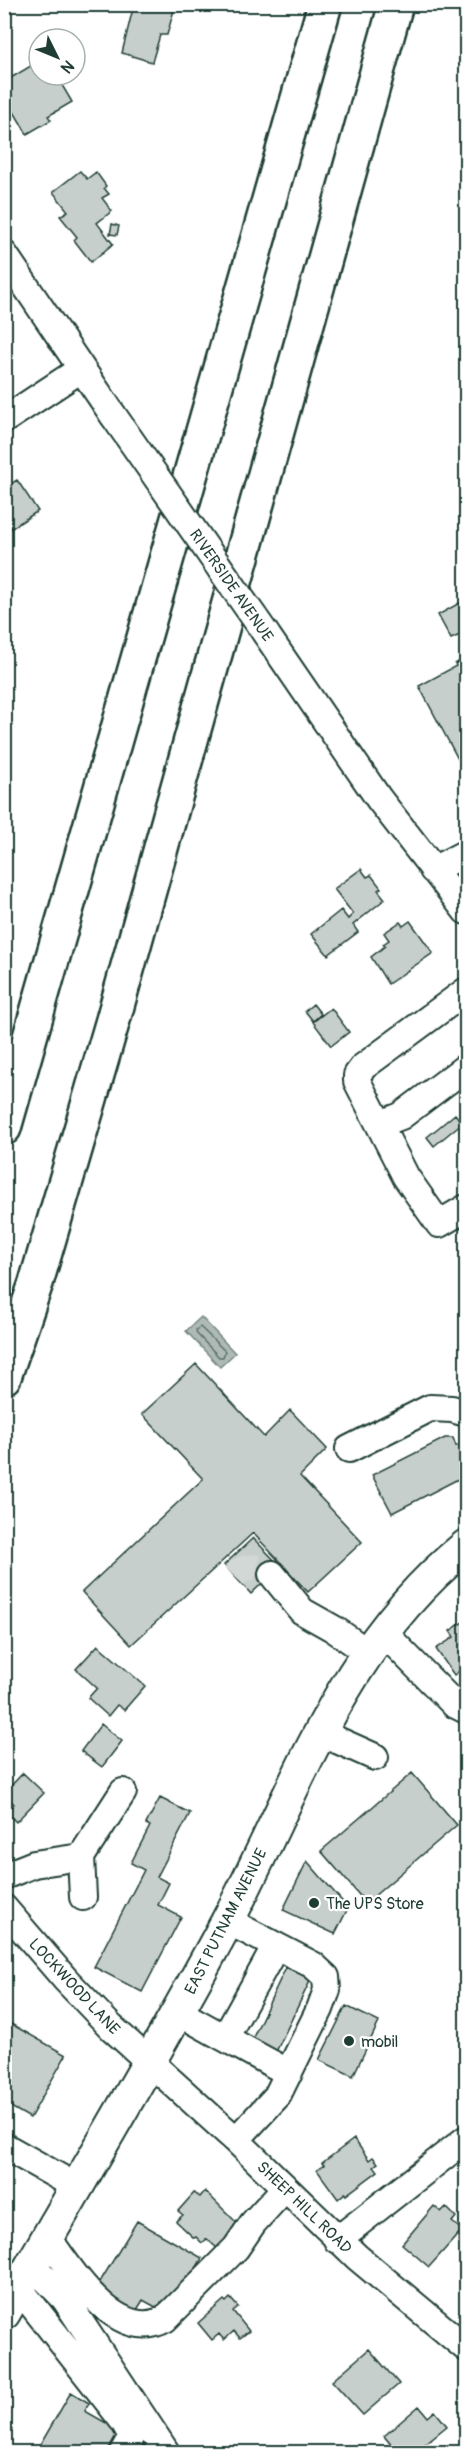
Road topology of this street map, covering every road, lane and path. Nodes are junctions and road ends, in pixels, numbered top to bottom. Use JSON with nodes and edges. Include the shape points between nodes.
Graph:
{"nodes":[{"id":1,"x":325,"y":4,"type":"edge"},
{"id":2,"x":396,"y":4,"type":"edge"},
{"id":3,"x":4,"y":254,"type":"edge"},
{"id":4,"x":81,"y":369,"type":"junction"},
{"id":5,"x":4,"y":420,"type":"edge"},
{"id":6,"x":466,"y":853,"type":"edge"},
{"id":7,"x":433,"y":870,"type":"junction"},
{"id":8,"x":465,"y":908,"type":"edge"},
{"id":9,"x":466,"y":992,"type":"edge"},
{"id":10,"x":466,"y":1067,"type":"edge"},
{"id":11,"x":380,"y":1124,"type":"junction"},
{"id":12,"x":4,"y":1128,"type":"edge"},
{"id":13,"x":466,"y":1208,"type":"edge"},
{"id":14,"x":4,"y":1377,"type":"edge"},
{"id":15,"x":466,"y":1413,"type":"edge"},
{"id":16,"x":349,"y":1449,"type":"dead end"},
{"id":17,"x":466,"y":1546,"type":"edge"},
{"id":18,"x":272,"y":1574,"type":"tunnel mouth"},
{"id":19,"x":375,"y":1641,"type":"junction"},
{"id":20,"x":466,"y":1710,"type":"edge"},
{"id":21,"x":319,"y":1732,"type":"junction"},
{"id":22,"x":375,"y":1757,"type":"dead end"},
{"id":23,"x":123,"y":1792,"type":"dead end"},
{"id":24,"x":81,"y":1857,"type":"junction"},
{"id":25,"x":4,"y":1876,"type":"edge"},
{"id":26,"x":82,"y":1897,"type":"dead end"},
{"id":27,"x":4,"y":1908,"type":"edge"},
{"id":28,"x":228,"y":1921,"type":"junction"},
{"id":29,"x":276,"y":1946,"type":"junction"},
{"id":30,"x":178,"y":2012,"type":"junction"},
{"id":31,"x":225,"y":2038,"type":"junction"},
{"id":32,"x":149,"y":2061,"type":"junction"},
{"id":33,"x":289,"y":2073,"type":"junction"},
{"id":34,"x":466,"y":2139,"type":"edge"},
{"id":35,"x":236,"y":2140,"type":"junction"},
{"id":36,"x":6,"y":2145,"type":"edge"},
{"id":37,"x":77,"y":2187,"type":"junction"},
{"id":38,"x":285,"y":2188,"type":"junction"},
{"id":39,"x":48,"y":2238,"type":"junction"},
{"id":40,"x":337,"y":2240,"type":"junction"},
{"id":41,"x":19,"y":2289,"type":"edge"},
{"id":42,"x":466,"y":2348,"type":"edge"},
{"id":43,"x":123,"y":2452,"type":"edge"},
{"id":44,"x":166,"y":2452,"type":"edge"}],
"edges":[{"from":1,"to":12,"type":"highway"},
{"from":2,"to":14,"type":"highway","via":[[110,1031],[36,1283]]},
{"from":3,"to":4,"type":"street","name":"RIVERSIDE AVENUE"},
{"from":4,"to":5,"type":"street"},
{"from":4,"to":7,"type":"street","name":"RIVERSIDE AVENUE","bridge":true,"via":[[379,799]]},
{"from":6,"to":7,"type":"street"},
{"from":7,"to":8,"type":"street","name":"RIVERSIDE AVENUE"},
{"from":9,"to":11,"type":"street","via":[[357,1075]]},
{"from":10,"to":11,"type":"street","via":[[400,1116]]},
{"from":11,"to":13,"type":"street","via":[[406,1178],[439,1224]]},
{"from":15,"to":16,"type":"street","via":[[430,1408]]},
{"from":17,"to":19,"type":"main road","name":"EAST PUTNAM AVENUE","via":[[427,1581]]},
{"from":18,"to":19,"type":"street","via":[[302,1611],[334,1629]]},
{"from":19,"to":20,"type":"street"},
{"from":19,"to":21,"type":"main road","name":"EAST PUTNAM AVENUE"},
{"from":21,"to":22,"type":"street"},
{"from":21,"to":28,"type":"main road","name":"EAST PUTNAM AVENUE"},
{"from":23,"to":24,"type":"street"},
{"from":24,"to":25,"type":"street","via":[[34,1864]]},
{"from":24,"to":26,"type":"street"},
{"from":27,"to":32,"type":"street","name":"LOCKWOOD LANE","via":[[88,2003]]},
{"from":28,"to":29,"type":"street"},
{"from":28,"to":30,"type":"main road","name":"EAST PUTNAM AVENUE"},
{"from":29,"to":31,"type":"street"},
{"from":29,"to":33,"type":"street","via":[[313,1965],[326,1977],[327,1990],[320,2009]]},
{"from":30,"to":31,"type":"street"},
{"from":30,"to":32,"type":"main road","name":"EAST PUTNAM AVENUE"},
{"from":31,"to":33,"type":"street"},
{"from":32,"to":35,"type":"street","name":"SHEEP HILL ROAD"},
{"from":32,"to":37,"type":"main road","name":"EAST PUTNAM AVENUE"},
{"from":33,"to":35,"type":"street","via":[[277,2096]]},
{"from":34,"to":40,"type":"street"},
{"from":35,"to":38,"type":"street","name":"SHEEP HILL ROAD"},
{"from":36,"to":37,"type":"street"},
{"from":37,"to":39,"type":"main road","name":"EAST PUTNAM AVENUE"},
{"from":38,"to":39,"type":"street","via":[[236,2248],[154,2325],[110,2312],[94,2299]]},
{"from":38,"to":40,"type":"street","name":"SHEEP HILL ROAD"},
{"from":39,"to":41,"type":"main road","name":"EAST PUTNAM AVENUE"},
{"from":40,"to":42,"type":"street","name":"SHEEP HILL ROAD"},
{"from":41,"to":43,"type":"street","via":[[124,2422],[132,2436]]},
{"from":41,"to":44,"type":"street","via":[[64,2299]]}]}
